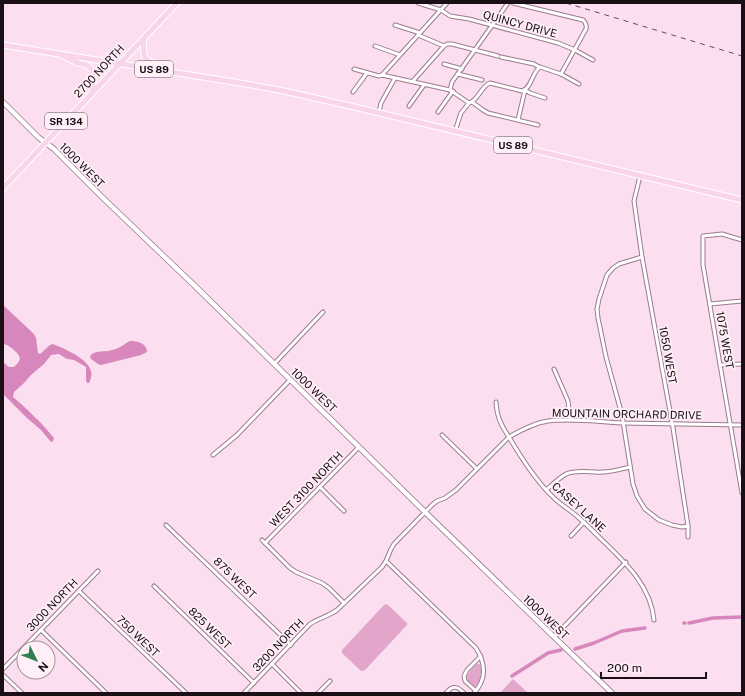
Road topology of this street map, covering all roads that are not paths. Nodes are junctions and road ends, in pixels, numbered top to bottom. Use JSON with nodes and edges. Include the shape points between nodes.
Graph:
{"nodes":[{"id":1,"x":177,"y":3,"type":"edge"},
{"id":2,"x":418,"y":3,"type":"edge"},
{"id":3,"x":447,"y":3,"type":"edge"},
{"id":4,"x":508,"y":3,"type":"edge"},
{"id":5,"x":513,"y":3,"type":"edge"},
{"id":6,"x":441,"y":10,"type":"junction"},
{"id":7,"x":395,"y":25,"type":"dead end"},
{"id":8,"x":492,"y":26,"type":"junction"},
{"id":9,"x":419,"y":34,"type":"junction"},
{"id":10,"x":144,"y":38,"type":"junction"},
{"id":11,"x":3,"y":45,"type":"edge"},
{"id":12,"x":374,"y":46,"type":"dead end"},
{"id":13,"x":444,"y":46,"type":"junction"},
{"id":14,"x":475,"y":50,"type":"junction"},
{"id":15,"x":575,"y":50,"type":"junction"},
{"id":16,"x":57,"y":53,"type":"junction"},
{"id":17,"x":400,"y":54,"type":"junction"},
{"id":18,"x":593,"y":60,"type":"dead end"},
{"id":19,"x":120,"y":64,"type":"junction"},
{"id":20,"x":444,"y":64,"type":"dead end"},
{"id":21,"x":539,"y":67,"type":"junction"},
{"id":22,"x":354,"y":69,"type":"dead end"},
{"id":23,"x":462,"y":69,"type":"junction"},
{"id":24,"x":174,"y":72,"type":"junction"},
{"id":25,"x":367,"y":73,"type":"junction"},
{"id":26,"x":382,"y":74,"type":"junction"},
{"id":27,"x":458,"y":74,"type":"junction"},
{"id":28,"x":561,"y":74,"type":"junction"},
{"id":29,"x":395,"y":78,"type":"junction"},
{"id":30,"x":482,"y":80,"type":"dead end"},
{"id":31,"x":413,"y":81,"type":"junction"},
{"id":32,"x":424,"y":84,"type":"junction"},
{"id":33,"x":579,"y":84,"type":"dead end"},
{"id":34,"x":525,"y":90,"type":"junction"},
{"id":35,"x":451,"y":91,"type":"junction"},
{"id":36,"x":353,"y":92,"type":"dead end"},
{"id":37,"x":92,"y":94,"type":"junction"},
{"id":38,"x":545,"y":98,"type":"dead end"},
{"id":39,"x":3,"y":102,"type":"edge"},
{"id":40,"x":470,"y":102,"type":"junction"},
{"id":41,"x":409,"y":106,"type":"dead end"},
{"id":42,"x":438,"y":112,"type":"dead end"},
{"id":43,"x":379,"y":113,"type":"junction"},
{"id":44,"x":518,"y":120,"type":"junction"},
{"id":45,"x":538,"y":125,"type":"dead end"},
{"id":46,"x":455,"y":131,"type":"junction"},
{"id":47,"x":46,"y":143,"type":"junction"},
{"id":48,"x":640,"y":176,"type":"junction"},
{"id":49,"x":3,"y":188,"type":"edge"},
{"id":50,"x":742,"y":200,"type":"edge"},
{"id":51,"x":742,"y":240,"type":"edge"},
{"id":52,"x":642,"y":257,"type":"junction"},
{"id":53,"x":742,"y":301,"type":"edge"},
{"id":54,"x":710,"y":304,"type":"junction"},
{"id":55,"x":323,"y":312,"type":"dead end"},
{"id":56,"x":274,"y":364,"type":"junction"},
{"id":57,"x":742,"y":364,"type":"edge"},
{"id":58,"x":720,"y":365,"type":"junction"},
{"id":59,"x":554,"y":369,"type":"dead end"},
{"id":60,"x":290,"y":380,"type":"junction"},
{"id":61,"x":496,"y":402,"type":"dead end"},
{"id":62,"x":570,"y":420,"type":"junction"},
{"id":63,"x":623,"y":423,"type":"junction"},
{"id":64,"x":672,"y":424,"type":"junction"},
{"id":65,"x":730,"y":425,"type":"junction"},
{"id":66,"x":742,"y":425,"type":"edge"},
{"id":67,"x":442,"y":435,"type":"dead end"},
{"id":68,"x":509,"y":437,"type":"junction"},
{"id":69,"x":359,"y":447,"type":"junction"},
{"id":70,"x":213,"y":455,"type":"dead end"},
{"id":71,"x":630,"y":467,"type":"junction"},
{"id":72,"x":477,"y":469,"type":"junction"},
{"id":73,"x":742,"y":487,"type":"edge"},
{"id":74,"x":320,"y":488,"type":"junction"},
{"id":75,"x":546,"y":490,"type":"junction"},
{"id":76,"x":742,"y":493,"type":"edge"},
{"id":77,"x":344,"y":512,"type":"dead end"},
{"id":78,"x":425,"y":512,"type":"junction"},
{"id":79,"x":584,"y":522,"type":"junction"},
{"id":80,"x":166,"y":525,"type":"dead end"},
{"id":81,"x":688,"y":526,"type":"junction"},
{"id":82,"x":571,"y":536,"type":"dead end"},
{"id":83,"x":688,"y":537,"type":"dead end"},
{"id":84,"x":262,"y":540,"type":"dead end"},
{"id":85,"x":265,"y":543,"type":"junction"},
{"id":86,"x":386,"y":561,"type":"junction"},
{"id":87,"x":626,"y":562,"type":"junction"},
{"id":88,"x":98,"y":571,"type":"dead end"},
{"id":89,"x":154,"y":586,"type":"dead end"},
{"id":90,"x":79,"y":591,"type":"junction"},
{"id":91,"x":344,"y":603,"type":"junction"},
{"id":92,"x":654,"y":620,"type":"dead end"},
{"id":93,"x":41,"y":630,"type":"junction"},
{"id":94,"x":554,"y":637,"type":"junction"},
{"id":95,"x":290,"y":645,"type":"junction"},
{"id":96,"x":481,"y":656,"type":"junction"},
{"id":97,"x":272,"y":664,"type":"junction"},
{"id":98,"x":3,"y":669,"type":"edge"},
{"id":99,"x":3,"y":675,"type":"edge"},
{"id":100,"x":330,"y":681,"type":"dead end"},
{"id":101,"x":254,"y":683,"type":"junction"},
{"id":102,"x":475,"y":692,"type":"edge"},
{"id":103,"x":22,"y":693,"type":"edge"},
{"id":104,"x":106,"y":693,"type":"edge"},
{"id":105,"x":186,"y":693,"type":"edge"},
{"id":106,"x":244,"y":693,"type":"edge"},
{"id":107,"x":302,"y":693,"type":"edge"},
{"id":108,"x":318,"y":693,"type":"edge"},
{"id":109,"x":446,"y":693,"type":"edge"},
{"id":110,"x":464,"y":693,"type":"edge"},
{"id":111,"x":612,"y":693,"type":"edge"}],
"edges":[{"from":1,"to":10,"type":"main road","name":"2700 NORTH","number":"SR 134"},
{"from":2,"to":6,"type":"street","name":"QUINCY DRIVE"},
{"from":3,"to":6,"type":"street"},
{"from":4,"to":8,"type":"street"},
{"from":5,"to":15,"type":"street","via":[[583,20],[587,26]]},
{"from":6,"to":8,"type":"street","name":"QUINCY DRIVE","via":[[450,16]]},
{"from":6,"to":9,"type":"street"},
{"from":7,"to":9,"type":"street"},
{"from":8,"to":14,"type":"street"},
{"from":8,"to":15,"type":"street","name":"QUINCY DRIVE","via":[[558,43]]},
{"from":9,"to":13,"type":"street"},
{"from":9,"to":17,"type":"street"},
{"from":10,"to":19,"type":"main road","name":"2700 NORTH","number":"SR 134"},
{"from":10,"to":24,"type":"main road","via":[[143,52],[146,59]]},
{"from":11,"to":16,"type":"main road","number":"US 89"},
{"from":12,"to":17,"type":"street"},
{"from":13,"to":14,"type":"street","via":[[449,43]]},
{"from":13,"to":31,"type":"street"},
{"from":14,"to":21,"type":"street"},
{"from":14,"to":23,"type":"street"},
{"from":15,"to":18,"type":"street","name":"QUINCY DRIVE"},
{"from":15,"to":28,"type":"street"},
{"from":16,"to":19,"type":"main road","number":"US 89"},
{"from":16,"to":37,"type":"main road","via":[[92,69]]},
{"from":17,"to":26,"type":"street"},
{"from":19,"to":24,"type":"main road","number":"US 89"},
{"from":19,"to":37,"type":"main road","name":"2700 NORTH","number":"SR 134"},
{"from":20,"to":23,"type":"street"},
{"from":21,"to":28,"type":"street"},
{"from":21,"to":34,"type":"street"},
{"from":22,"to":25,"type":"street"},
{"from":23,"to":27,"type":"street"},
{"from":24,"to":43,"type":"main road","number":"US 89","via":[[284,91]]},
{"from":25,"to":26,"type":"street","via":[[378,76]]},
{"from":25,"to":36,"type":"street"},
{"from":26,"to":29,"type":"street"},
{"from":27,"to":30,"type":"street"},
{"from":27,"to":35,"type":"street","via":[[452,82]]},
{"from":28,"to":33,"type":"street"},
{"from":29,"to":31,"type":"street"},
{"from":29,"to":43,"type":"street","via":[[381,102]]},
{"from":31,"to":32,"type":"street"},
{"from":32,"to":35,"type":"street"},
{"from":32,"to":41,"type":"street"},
{"from":34,"to":38,"type":"street"},
{"from":34,"to":40,"type":"street","via":[[490,83],[486,84]]},
{"from":34,"to":44,"type":"street"},
{"from":35,"to":40,"type":"street"},
{"from":35,"to":42,"type":"street"},
{"from":37,"to":47,"type":"main road","name":"2700 NORTH","number":"SR 134"},
{"from":39,"to":47,"type":"street","name":"1000 WEST"},
{"from":40,"to":44,"type":"street","via":[[488,113]]},
{"from":40,"to":46,"type":"street","via":[[460,113]]},
{"from":43,"to":46,"type":"main road","number":"US 89"},
{"from":44,"to":45,"type":"street"},
{"from":46,"to":48,"type":"main road","number":"US 89"},
{"from":47,"to":49,"type":"main road","name":"2700 NORTH","number":"SR 134"},
{"from":47,"to":56,"type":"street","name":"1000 WEST"},
{"from":48,"to":50,"type":"main road","number":"US 89"},
{"from":48,"to":52,"type":"street","name":"1050 WEST","via":[[634,202]]},
{"from":51,"to":54,"type":"street","name":"1075 WEST","via":[[722,234],[704,236],[703,265]]},
{"from":52,"to":63,"type":"street","via":[[613,268],[607,275],[597,309]]},
{"from":52,"to":64,"type":"street","name":"1050 WEST"},
{"from":53,"to":54,"type":"street"},
{"from":54,"to":58,"type":"street","name":"1075 WEST"},
{"from":55,"to":56,"type":"street"},
{"from":56,"to":60,"type":"street","name":"1000 WEST"},
{"from":57,"to":58,"type":"street"},
{"from":58,"to":65,"type":"street","name":"1075 WEST"},
{"from":59,"to":62,"type":"street","via":[[568,401]]},
{"from":60,"to":69,"type":"street","name":"1000 WEST"},
{"from":60,"to":70,"type":"street","via":[[237,435]]},
{"from":61,"to":68,"type":"street","name":"CASEY LANE","via":[[498,418]]},
{"from":62,"to":63,"type":"street","name":"MOUNTAIN ORCHARD DRIVE"},
{"from":62,"to":68,"type":"street","name":"MOUNTAIN ORCHARD DRIVE","via":[[535,424]]},
{"from":63,"to":64,"type":"street","name":"MOUNTAIN ORCHARD DRIVE"},
{"from":63,"to":71,"type":"street"},
{"from":64,"to":65,"type":"street","name":"MOUNTAIN ORCHARD DRIVE"},
{"from":64,"to":81,"type":"street","name":"1050 WEST"},
{"from":65,"to":66,"type":"street","name":"MOUNTAIN ORCHARD DRIVE"},
{"from":65,"to":73,"type":"street","name":"1075 WEST"},
{"from":67,"to":72,"type":"street"},
{"from":68,"to":72,"type":"street","name":"MOUNTAIN ORCHARD DRIVE"},
{"from":68,"to":75,"type":"street","name":"CASEY LANE","via":[[527,467]]},
{"from":69,"to":74,"type":"street","name":"WEST 3100 NORTH"},
{"from":69,"to":78,"type":"street","name":"1000 WEST"},
{"from":71,"to":75,"type":"street","via":[[604,472],[572,472],[565,474]]},
{"from":71,"to":81,"type":"street","via":[[637,496],[645,509],[659,520],[672,525]]},
{"from":72,"to":78,"type":"street","name":"MOUNTAIN ORCHARD DRIVE","via":[[456,490],[437,501]]},
{"from":73,"to":76,"type":"street","name":"1075 WEST"},
{"from":74,"to":77,"type":"street"},
{"from":74,"to":85,"type":"street","name":"WEST 3100 NORTH"},
{"from":75,"to":79,"type":"street","name":"CASEY LANE"},
{"from":78,"to":86,"type":"street","name":"3200 NORTH","via":[[394,544]]},
{"from":78,"to":94,"type":"street","name":"1000 WEST"},
{"from":79,"to":82,"type":"street"},
{"from":79,"to":87,"type":"street","name":"CASEY LANE"},
{"from":80,"to":95,"type":"street","name":"875 WEST"},
{"from":81,"to":83,"type":"street","name":"1050 WEST"},
{"from":84,"to":85,"type":"street"},
{"from":85,"to":91,"type":"street","via":[[290,568],[329,588]]},
{"from":86,"to":91,"type":"street","name":"3200 NORTH"},
{"from":86,"to":96,"type":"street","via":[[469,641]]},
{"from":87,"to":92,"type":"street","name":"CASEY LANE","via":[[648,597]]},
{"from":87,"to":94,"type":"street"},
{"from":88,"to":90,"type":"street","name":"3000 NORTH"},
{"from":89,"to":101,"type":"street","name":"825 WEST"},
{"from":90,"to":93,"type":"street","name":"3000 NORTH"},
{"from":90,"to":105,"type":"street","name":"750 WEST"},
{"from":91,"to":95,"type":"street","name":"3200 NORTH","via":[[338,610],[310,624]]},
{"from":93,"to":98,"type":"street","name":"3000 NORTH"},
{"from":93,"to":104,"type":"street"},
{"from":94,"to":111,"type":"street","name":"1000 WEST"},
{"from":95,"to":97,"type":"street","name":"3200 NORTH"},
{"from":96,"to":102,"type":"street","via":[[482,682]]},
{"from":96,"to":102,"type":"street","via":[[464,676],[465,681]]},
{"from":97,"to":101,"type":"street","name":"3200 NORTH"},
{"from":97,"to":107,"type":"street"},
{"from":99,"to":103,"type":"street"},
{"from":100,"to":108,"type":"street"},
{"from":101,"to":106,"type":"street","name":"3200 NORTH"},
{"from":109,"to":110,"type":"street","via":[[455,687]]}]}
